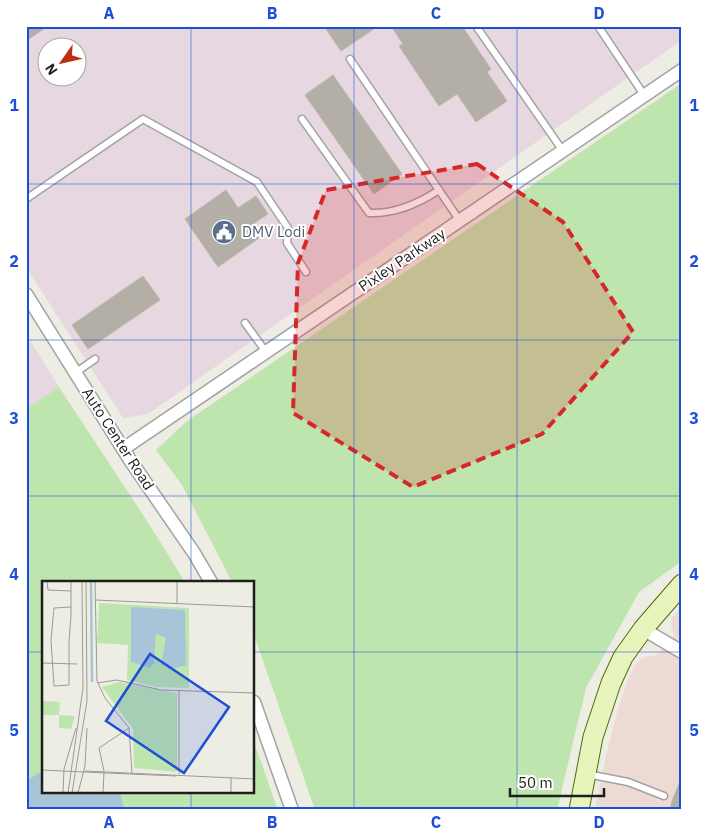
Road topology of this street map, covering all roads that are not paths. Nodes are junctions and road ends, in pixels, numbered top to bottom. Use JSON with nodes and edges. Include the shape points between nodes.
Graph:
{"nodes":[{"id":1,"x":476,"y":26,"type":"edge"},
{"id":2,"x":598,"y":26,"type":"edge"},
{"id":3,"x":350,"y":59,"type":"dead end"},
{"id":4,"x":682,"y":70,"type":"edge"},
{"id":5,"x":644,"y":95,"type":"junction"},
{"id":6,"x":302,"y":119,"type":"dead end"},
{"id":7,"x":563,"y":151,"type":"junction"},
{"id":8,"x":439,"y":190,"type":"junction"},
{"id":9,"x":26,"y":199,"type":"edge"},
{"id":10,"x":460,"y":220,"type":"junction"},
{"id":11,"x":306,"y":272,"type":"dead end"},
{"id":12,"x":26,"y":294,"type":"edge"},
{"id":13,"x":245,"y":323,"type":"dead end"},
{"id":14,"x":266,"y":352,"type":"junction"},
{"id":15,"x":94,"y":359,"type":"dead end"},
{"id":16,"x":75,"y":373,"type":"junction"},
{"id":17,"x":123,"y":449,"type":"junction"},
{"id":18,"x":210,"y":581,"type":"edge"},
{"id":19,"x":682,"y":584,"type":"edge"},
{"id":20,"x":642,"y":629,"type":"junction"},
{"id":21,"x":682,"y":652,"type":"edge"},
{"id":22,"x":255,"y":705,"type":"edge"},
{"id":23,"x":586,"y":774,"type":"junction"},
{"id":24,"x":664,"y":796,"type":"dead end"},
{"id":25,"x":292,"y":810,"type":"edge"},
{"id":26,"x":579,"y":810,"type":"edge"}],
"edges":[{"from":1,"to":7,"type":"lane"},
{"from":2,"to":5,"type":"lane"},
{"from":3,"to":8,"type":"lane"},
{"from":4,"to":5,"type":"street","name":"Pixley Parkway"},
{"from":5,"to":7,"type":"street","name":"Pixley Parkway"},
{"from":6,"to":8,"type":"lane","via":[[369,213],[384,213],[422,202]]},
{"from":7,"to":10,"type":"street","name":"Pixley Parkway"},
{"from":8,"to":10,"type":"lane"},
{"from":9,"to":11,"type":"lane","via":[[143,119],[257,182],[288,228],[287,243]]},
{"from":10,"to":14,"type":"street","name":"Pixley Parkway"},
{"from":12,"to":16,"type":"street","name":"Auto Center Road"},
{"from":13,"to":14,"type":"lane"},
{"from":14,"to":17,"type":"street","name":"Pixley Parkway"},
{"from":15,"to":16,"type":"lane"},
{"from":16,"to":17,"type":"street","name":"Auto Center Road"},
{"from":17,"to":18,"type":"street","name":"Auto Center Road"},
{"from":19,"to":20,"type":"street"},
{"from":20,"to":21,"type":"street"},
{"from":20,"to":23,"type":"street","via":[[611,683],[593,737]]},
{"from":22,"to":25,"type":"street"},
{"from":23,"to":24,"type":"lane","via":[[628,782]]},
{"from":23,"to":26,"type":"street"}]}
